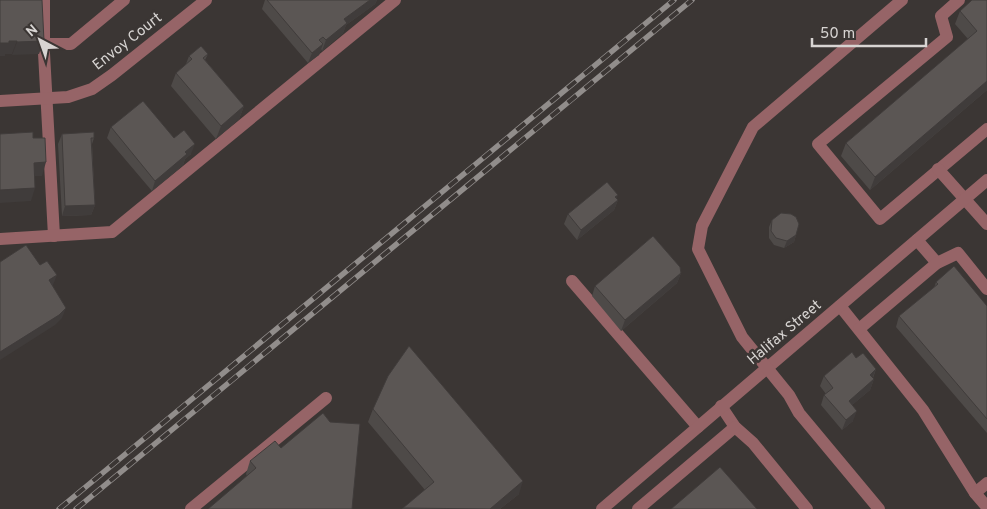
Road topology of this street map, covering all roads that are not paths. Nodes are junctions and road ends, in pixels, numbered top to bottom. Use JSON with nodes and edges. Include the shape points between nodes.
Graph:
{"nodes":[{"id":1,"x":44,"y":0,"type":"edge"},
{"id":2,"x":124,"y":0,"type":"edge"},
{"id":3,"x":206,"y":0,"type":"edge"},
{"id":4,"x":395,"y":0,"type":"edge"},
{"id":5,"x":902,"y":0,"type":"edge"},
{"id":6,"x":959,"y":0,"type":"edge"},
{"id":7,"x":44,"y":44,"type":"junction"},
{"id":8,"x":46,"y":98,"type":"junction"},
{"id":9,"x":0,"y":101,"type":"edge"},
{"id":10,"x":987,"y":129,"type":"edge"},
{"id":11,"x":938,"y":169,"type":"junction"},
{"id":12,"x":987,"y":180,"type":"edge"},
{"id":13,"x":964,"y":199,"type":"junction"},
{"id":14,"x":987,"y":224,"type":"edge"},
{"id":15,"x":54,"y":236,"type":"junction"},
{"id":16,"x":0,"y":239,"type":"edge"},
{"id":17,"x":917,"y":240,"type":"junction"},
{"id":18,"x":937,"y":263,"type":"junction"},
{"id":19,"x":572,"y":281,"type":"dead end"},
{"id":20,"x":987,"y":289,"type":"edge"},
{"id":21,"x":840,"y":306,"type":"junction"},
{"id":22,"x":859,"y":329,"type":"junction"},
{"id":23,"x":766,"y":367,"type":"junction"},
{"id":24,"x":326,"y":398,"type":"dead end"},
{"id":25,"x":721,"y":406,"type":"junction"},
{"id":26,"x":698,"y":427,"type":"junction"},
{"id":27,"x":735,"y":427,"type":"junction"},
{"id":28,"x":987,"y":483,"type":"edge"},
{"id":29,"x":975,"y":493,"type":"junction"},
{"id":30,"x":987,"y":507,"type":"edge"},
{"id":31,"x":191,"y":509,"type":"edge"},
{"id":32,"x":602,"y":509,"type":"edge"},
{"id":33,"x":638,"y":509,"type":"edge"},
{"id":34,"x":806,"y":509,"type":"edge"},
{"id":35,"x":879,"y":509,"type":"edge"}],
"edges":[{"from":1,"to":7,"type":"street"},
{"from":2,"to":7,"type":"street","via":[[71,44]]},
{"from":3,"to":8,"type":"street","name":"Envoy Court","via":[[92,89],[68,97]]},
{"from":4,"to":15,"type":"street","via":[[112,232]]},
{"from":5,"to":23,"type":"street","via":[[753,127],[702,226],[698,249],[705,266],[742,337]]},
{"from":6,"to":11,"type":"street","via":[[941,16],[947,37],[818,144],[880,219]]},
{"from":7,"to":8,"type":"street"},
{"from":8,"to":9,"type":"street","name":"Envoy Court"},
{"from":8,"to":15,"type":"street"},
{"from":10,"to":11,"type":"street"},
{"from":11,"to":13,"type":"street"},
{"from":12,"to":13,"type":"street","name":"Halifax Street"},
{"from":13,"to":14,"type":"street"},
{"from":13,"to":17,"type":"street","name":"Halifax Street"},
{"from":15,"to":16,"type":"street"},
{"from":17,"to":18,"type":"street"},
{"from":17,"to":21,"type":"street","name":"Halifax Street"},
{"from":18,"to":20,"type":"street","via":[[958,253]]},
{"from":18,"to":22,"type":"street"},
{"from":19,"to":26,"type":"street"},
{"from":21,"to":22,"type":"street"},
{"from":21,"to":23,"type":"street","name":"Halifax Street"},
{"from":22,"to":29,"type":"street","via":[[923,410]]},
{"from":23,"to":25,"type":"street","name":"Halifax Street"},
{"from":23,"to":35,"type":"street","via":[[799,413]]},
{"from":24,"to":31,"type":"street"},
{"from":25,"to":26,"type":"street","name":"Halifax Street"},
{"from":25,"to":27,"type":"street"},
{"from":26,"to":32,"type":"street","name":"Halifax Street"},
{"from":27,"to":33,"type":"street"},
{"from":27,"to":34,"type":"street","via":[[753,443]]},
{"from":28,"to":29,"type":"street"},
{"from":29,"to":30,"type":"street"}]}
